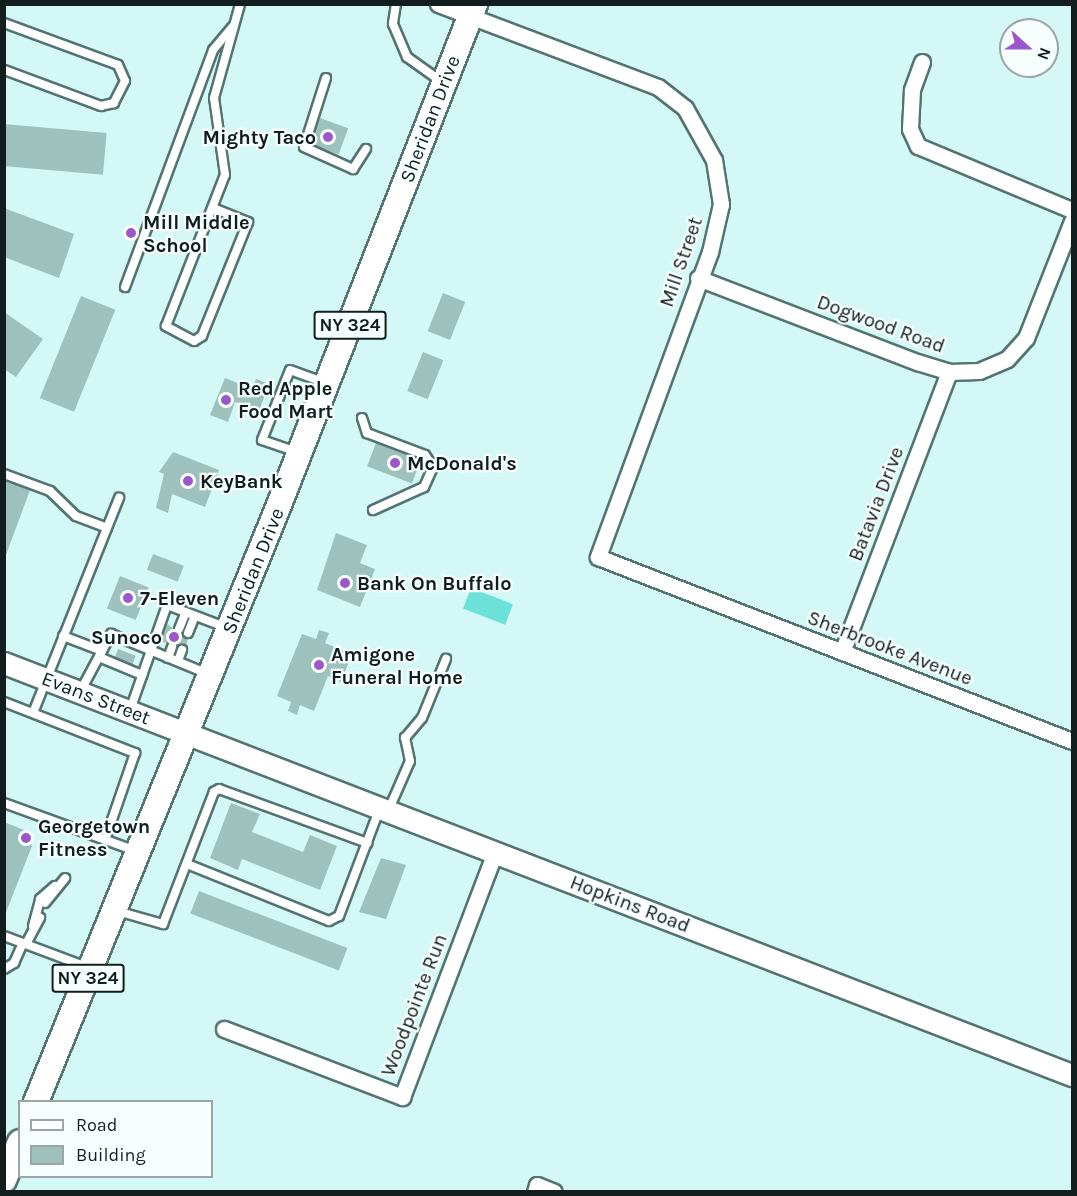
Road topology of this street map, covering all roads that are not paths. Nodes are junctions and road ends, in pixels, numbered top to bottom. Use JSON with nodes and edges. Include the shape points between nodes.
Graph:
{"nodes":[{"id":1,"x":240,"y":4,"type":"edge"},
{"id":2,"x":396,"y":4,"type":"edge"},
{"id":3,"x":438,"y":4,"type":"edge"},
{"id":4,"x":473,"y":10,"type":"edge"},
{"id":5,"x":4,"y":23,"type":"edge"},
{"id":6,"x":232,"y":27,"type":"junction"},
{"id":7,"x":922,"y":62,"type":"dead end"},
{"id":8,"x":4,"y":70,"type":"edge"},
{"id":9,"x":326,"y":78,"type":"dead end"},
{"id":10,"x":444,"y":83,"type":"junction"},
{"id":11,"x":366,"y":149,"type":"dead end"},
{"id":12,"x":213,"y":208,"type":"junction"},
{"id":13,"x":1072,"y":210,"type":"edge"},
{"id":14,"x":1072,"y":221,"type":"edge"},
{"id":15,"x":698,"y":278,"type":"junction"},
{"id":16,"x":125,"y":287,"type":"dead end"},
{"id":17,"x":949,"y":372,"type":"junction"},
{"id":18,"x":327,"y":384,"type":"junction"},
{"id":19,"x":362,"y":418,"type":"dead end"},
{"id":20,"x":300,"y":453,"type":"junction"},
{"id":21,"x":4,"y":474,"type":"edge"},
{"id":22,"x":120,"y":498,"type":"dead end"},
{"id":23,"x":373,"y":510,"type":"dead end"},
{"id":24,"x":107,"y":528,"type":"junction"},
{"id":25,"x":692,"y":592,"type":"joint"},
{"id":26,"x":186,"y":612,"type":"junction"},
{"id":27,"x":195,"y":616,"type":"junction"},
{"id":28,"x":229,"y":628,"type":"junction"},
{"id":29,"x":179,"y":629,"type":"dead end"},
{"id":30,"x":188,"y":633,"type":"dead end"},
{"id":31,"x":63,"y":636,"type":"junction"},
{"id":32,"x":172,"y":647,"type":"dead end"},
{"id":33,"x":150,"y":650,"type":"junction"},
{"id":34,"x":182,"y":650,"type":"dead end"},
{"id":35,"x":842,"y":652,"type":"junction"},
{"id":36,"x":100,"y":654,"type":"junction"},
{"id":37,"x":168,"y":658,"type":"junction"},
{"id":38,"x":446,"y":659,"type":"dead end"},
{"id":39,"x":178,"y":662,"type":"junction"},
{"id":40,"x":4,"y":663,"type":"edge"},
{"id":41,"x":142,"y":675,"type":"junction"},
{"id":42,"x":210,"y":675,"type":"junction"},
{"id":43,"x":45,"y":678,"type":"junction"},
{"id":44,"x":80,"y":692,"type":"junction"},
{"id":45,"x":4,"y":702,"type":"edge"},
{"id":46,"x":130,"y":711,"type":"junction"},
{"id":47,"x":33,"y":713,"type":"junction"},
{"id":48,"x":188,"y":732,"type":"junction"},
{"id":49,"x":1072,"y":741,"type":"edge"},
{"id":50,"x":4,"y":803,"type":"edge"},
{"id":51,"x":384,"y":809,"type":"junction"},
{"id":52,"x":105,"y":840,"type":"junction"},
{"id":53,"x":367,"y":843,"type":"junction"},
{"id":54,"x":140,"y":852,"type":"junction"},
{"id":55,"x":495,"y":852,"type":"junction"},
{"id":56,"x":187,"y":864,"type":"junction"},
{"id":57,"x":65,"y":878,"type":"dead end"},
{"id":58,"x":55,"y":886,"type":"junction"},
{"id":59,"x":45,"y":903,"type":"dead end"},
{"id":60,"x":115,"y":910,"type":"junction"},
{"id":61,"x":40,"y":918,"type":"dead end"},
{"id":62,"x":33,"y":926,"type":"junction"},
{"id":63,"x":4,"y":936,"type":"edge"},
{"id":64,"x":25,"y":943,"type":"junction"},
{"id":65,"x":4,"y":969,"type":"edge"},
{"id":66,"x":92,"y":969,"type":"junction"},
{"id":67,"x":224,"y":1029,"type":"dead end"},
{"id":68,"x":1072,"y":1075,"type":"edge"},
{"id":69,"x":36,"y":1100,"type":"edge"},
{"id":70,"x":18,"y":1147,"type":"edge"},
{"id":71,"x":4,"y":1180,"type":"edge"},
{"id":72,"x":535,"y":1191,"type":"edge"},
{"id":73,"x":554,"y":1191,"type":"edge"}],
"edges":[{"from":1,"to":6,"type":"lane"},
{"from":2,"to":10,"type":"lane","via":[[393,24],[406,57]]},
{"from":3,"to":4,"type":"street","name":"Mill Street"},
{"from":4,"to":10,"type":"main road","name":"Sheridan Drive","number":"NY 324"},
{"from":4,"to":15,"type":"street","name":"Mill Street","via":[[657,87],[686,108],[708,144],[720,185],[718,224]]},
{"from":5,"to":8,"type":"lane","via":[[118,65],[125,81],[118,99],[101,106]]},
{"from":6,"to":12,"type":"lane","via":[[231,53],[214,98],[226,169]]},
{"from":6,"to":16,"type":"lane","via":[[213,50]]},
{"from":7,"to":13,"type":"street","via":[[912,90],[910,129],[918,146]]},
{"from":9,"to":11,"type":"lane","via":[[304,147],[354,170]]},
{"from":10,"to":18,"type":"main road","name":"Sheridan Drive","number":"NY 324"},
{"from":12,"to":12,"type":"lane","via":[[166,326],[194,342],[202,336],[248,222]]},
{"from":14,"to":17,"type":"street","name":"Dogwood Road","via":[[1018,349],[995,366]]},
{"from":15,"to":17,"type":"street","name":"Dogwood Road"},
{"from":15,"to":25,"type":"street","name":"Mill Street","via":[[598,557]]},
{"from":17,"to":35,"type":"street","name":"Batavia Drive"},
{"from":18,"to":20,"type":"main road","name":"Sheridan Drive","number":"NY 324"},
{"from":18,"to":20,"type":"lane","via":[[290,370],[262,440]]},
{"from":19,"to":23,"type":"lane","via":[[367,433],[425,455],[433,467],[424,487]]},
{"from":20,"to":28,"type":"main road","name":"Sheridan Drive","number":"NY 324"},
{"from":21,"to":24,"type":"lane","via":[[50,491],[76,516]]},
{"from":22,"to":24,"type":"lane"},
{"from":24,"to":31,"type":"lane"},
{"from":25,"to":35,"type":"street","name":"Sherbrooke Avenue"},
{"from":26,"to":27,"type":"lane"},
{"from":26,"to":29,"type":"lane"},
{"from":26,"to":33,"type":"lane","via":[[167,605]]},
{"from":27,"to":28,"type":"lane"},
{"from":27,"to":30,"type":"lane"},
{"from":28,"to":42,"type":"main road","name":"Sheridan Drive","number":"NY 324"},
{"from":31,"to":36,"type":"lane"},
{"from":31,"to":43,"type":"lane"},
{"from":32,"to":37,"type":"lane"},
{"from":33,"to":36,"type":"lane","via":[[111,634]]},
{"from":33,"to":37,"type":"lane"},
{"from":33,"to":41,"type":"lane"},
{"from":34,"to":39,"type":"lane"},
{"from":35,"to":49,"type":"street","name":"Sherbrooke Avenue"},
{"from":36,"to":41,"type":"lane"},
{"from":36,"to":44,"type":"lane"},
{"from":37,"to":39,"type":"lane"},
{"from":38,"to":51,"type":"lane","via":[[422,718],[405,738],[410,761]]},
{"from":39,"to":42,"type":"lane"},
{"from":40,"to":43,"type":"street","name":"Evans Street"},
{"from":41,"to":46,"type":"lane"},
{"from":42,"to":48,"type":"main road","name":"Sheridan Drive","number":"NY 324"},
{"from":43,"to":44,"type":"street","name":"Evans Street"},
{"from":43,"to":47,"type":"lane"},
{"from":44,"to":46,"type":"street","name":"Evans Street"},
{"from":45,"to":47,"type":"lane"},
{"from":46,"to":48,"type":"street","name":"Evans Street"},
{"from":47,"to":52,"type":"lane","via":[[135,753]]},
{"from":48,"to":51,"type":"street","name":"Hopkins Road"},
{"from":48,"to":54,"type":"main road","name":"Sheridan Drive","number":"NY 324"},
{"from":50,"to":52,"type":"lane"},
{"from":51,"to":53,"type":"lane"},
{"from":51,"to":55,"type":"street","name":"Hopkins Road"},
{"from":52,"to":54,"type":"lane"},
{"from":53,"to":56,"type":"lane","via":[[219,789],[214,792]]},
{"from":53,"to":56,"type":"lane","via":[[339,916],[329,921]]},
{"from":54,"to":60,"type":"main road","name":"Sheridan Drive","number":"NY 324"},
{"from":55,"to":67,"type":"street","name":"Woodpointe Run","via":[[402,1097]]},
{"from":55,"to":68,"type":"street","name":"Hopkins Road"},
{"from":56,"to":60,"type":"lane","via":[[163,924]]},
{"from":57,"to":58,"type":"lane"},
{"from":58,"to":59,"type":"lane"},
{"from":58,"to":62,"type":"lane","via":[[40,899]]},
{"from":60,"to":66,"type":"main road","name":"Sheridan Drive","number":"NY 324"},
{"from":61,"to":62,"type":"lane"},
{"from":62,"to":64,"type":"lane"},
{"from":63,"to":64,"type":"lane"},
{"from":64,"to":65,"type":"lane","via":[[14,963]]},
{"from":64,"to":66,"type":"lane"},
{"from":66,"to":69,"type":"main road","name":"Sheridan Drive","number":"NY 324"},
{"from":70,"to":71,"type":"main road"},
{"from":72,"to":73,"type":"street","via":[[537,1185]]}]}
